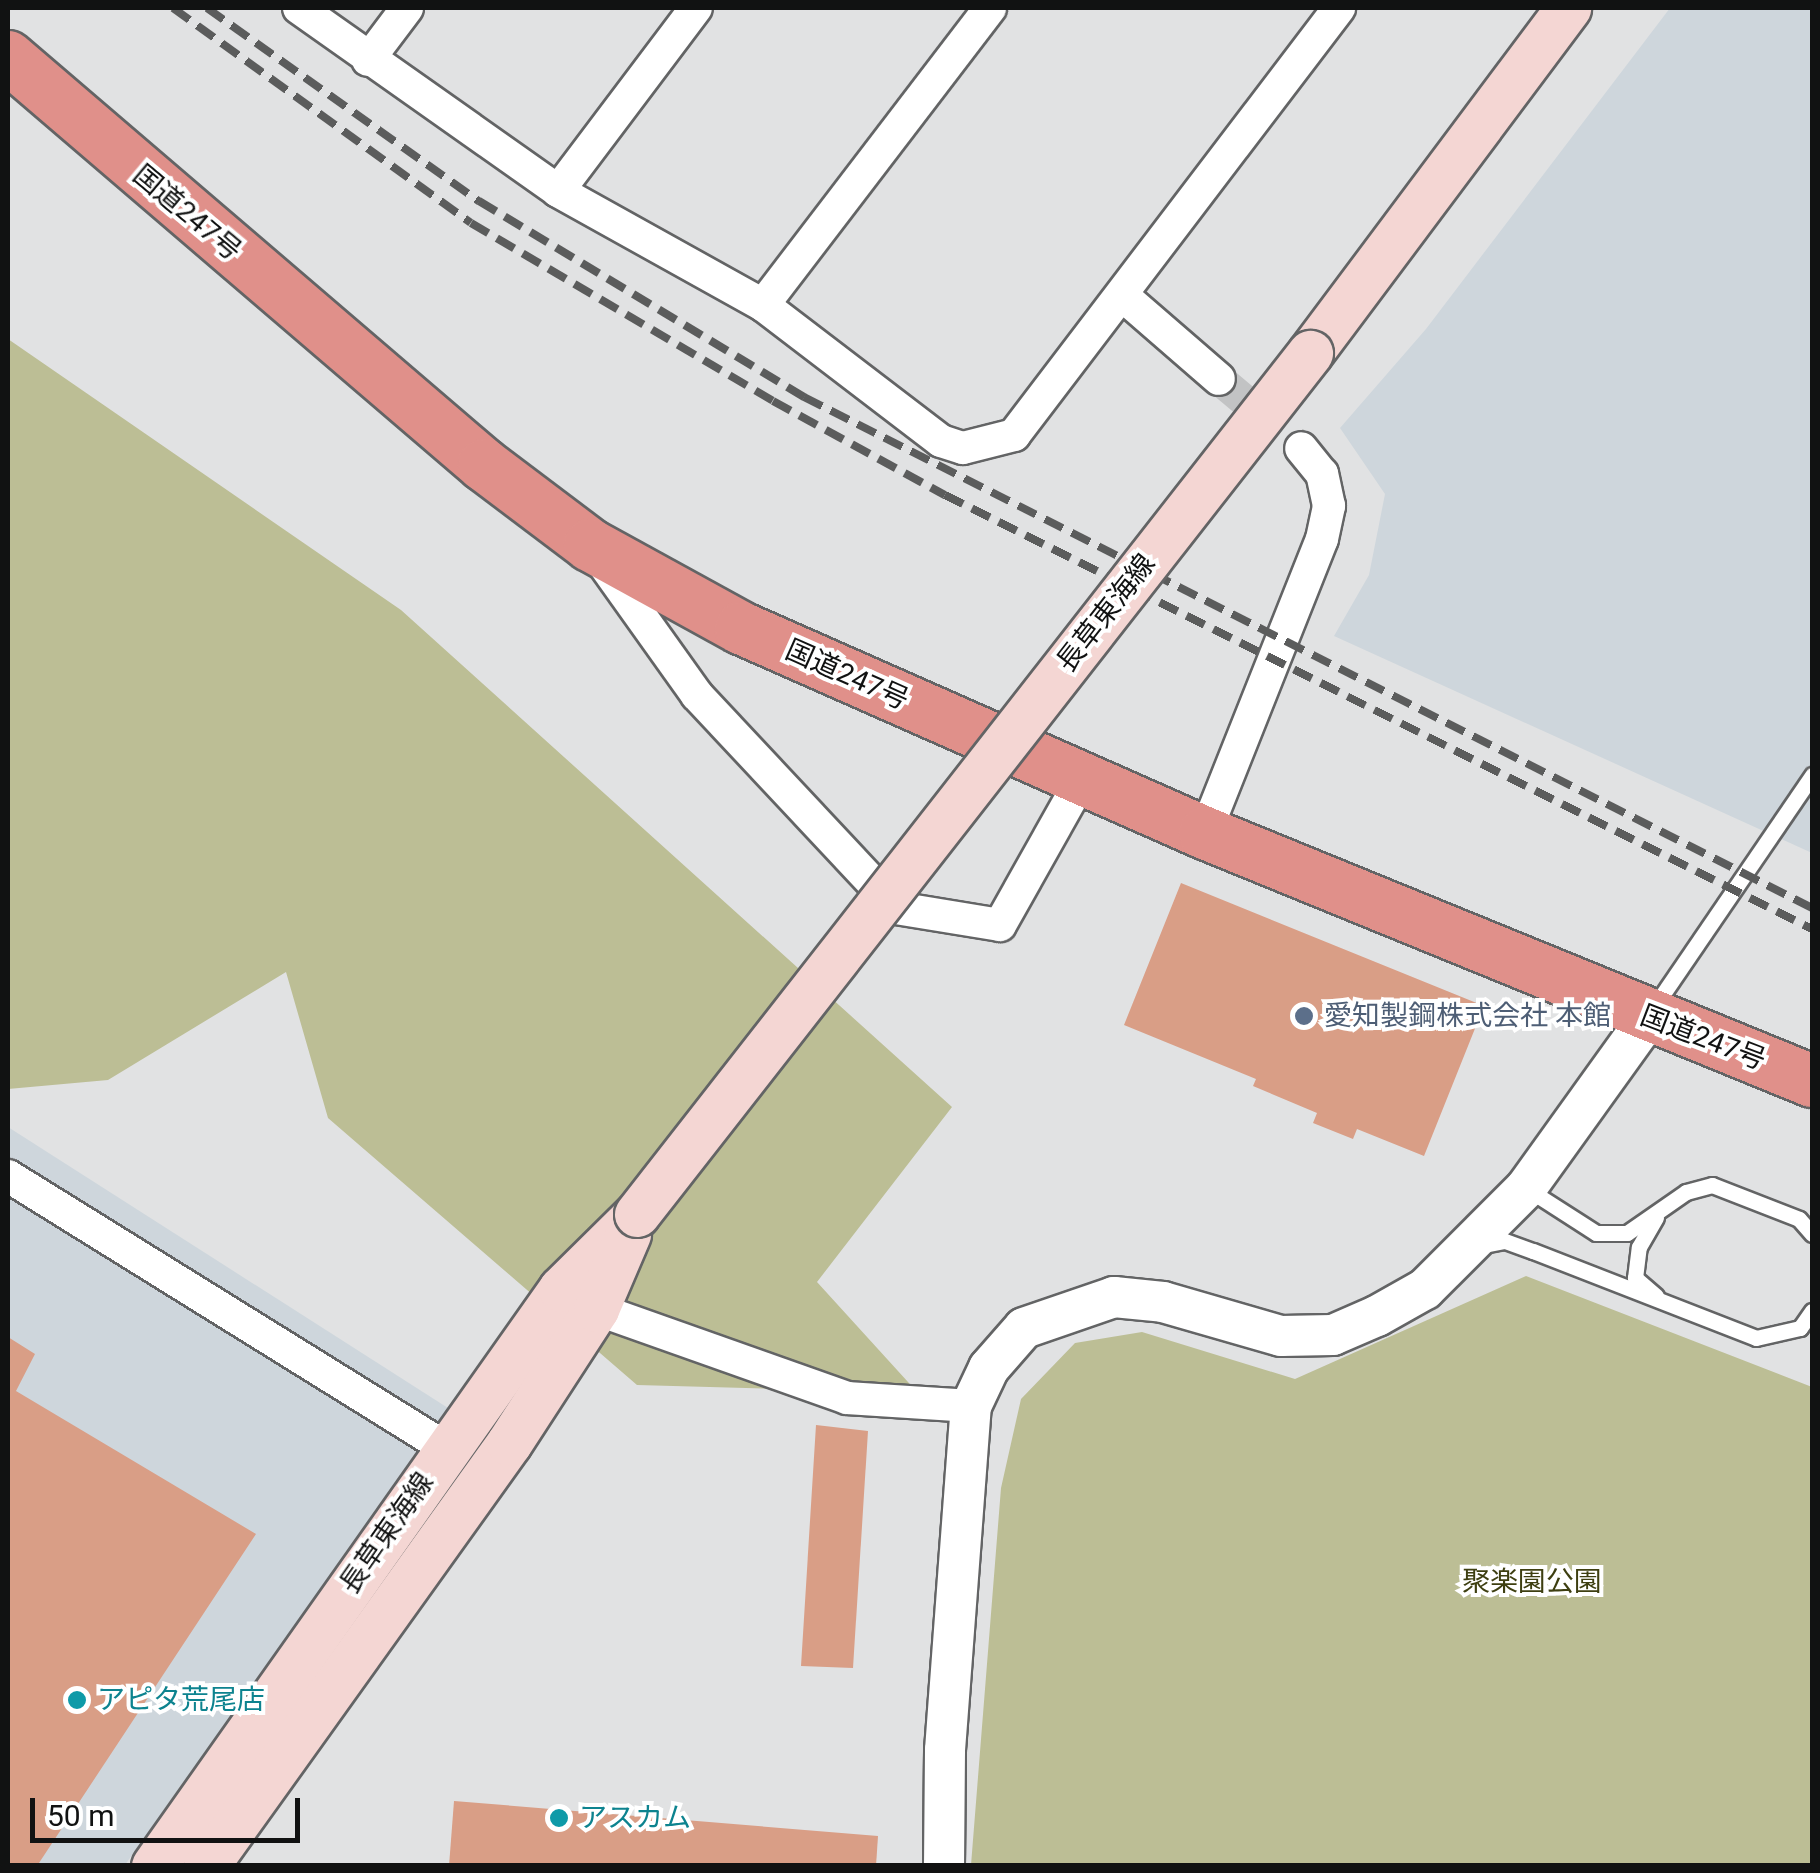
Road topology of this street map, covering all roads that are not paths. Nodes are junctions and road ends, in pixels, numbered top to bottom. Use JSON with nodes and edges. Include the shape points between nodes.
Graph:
{"nodes":[{"id":1,"x":299,"y":8,"type":"edge"},
{"id":2,"x":407,"y":8,"type":"edge"},
{"id":3,"x":696,"y":8,"type":"edge"},
{"id":4,"x":990,"y":8,"type":"edge"},
{"id":5,"x":1339,"y":8,"type":"edge"},
{"id":6,"x":1568,"y":8,"type":"edge"},
{"id":7,"x":8,"y":57,"type":"edge"},
{"id":8,"x":368,"y":60,"type":"junction"},
{"id":9,"x":558,"y":191,"type":"junction"},
{"id":10,"x":1122,"y":295,"type":"junction"},
{"id":11,"x":762,"y":305,"type":"junction"},
{"id":12,"x":1219,"y":378,"type":"tunnel mouth"},
{"id":13,"x":1302,"y":448,"type":"tunnel mouth"},
{"id":14,"x":590,"y":545,"type":"junction"},
{"id":15,"x":1812,"y":775,"type":"edge"},
{"id":16,"x":1082,"y":779,"type":"junction"},
{"id":17,"x":1205,"y":833,"type":"junction"},
{"id":18,"x":1648,"y":1018,"type":"junction"},
{"id":19,"x":1812,"y":1081,"type":"edge"},
{"id":20,"x":8,"y":1176,"type":"edge"},
{"id":21,"x":1526,"y":1188,"type":"junction"},
{"id":22,"x":637,"y":1214,"type":"junction"},
{"id":23,"x":1658,"y":1214,"type":"junction"},
{"id":24,"x":1812,"y":1234,"type":"edge"},
{"id":25,"x":1473,"y":1247,"type":"junction"},
{"id":26,"x":1666,"y":1306,"type":"junction"},
{"id":27,"x":596,"y":1309,"type":"junction"},
{"id":28,"x":1812,"y":1312,"type":"edge"},
{"id":29,"x":971,"y":1406,"type":"junction"},
{"id":30,"x":446,"y":1448,"type":"junction"},
{"id":31,"x":154,"y":1866,"type":"edge"},
{"id":32,"x":206,"y":1866,"type":"edge"},
{"id":33,"x":944,"y":1866,"type":"edge"}],
"edges":[{"from":1,"to":8,"type":"street"},
{"from":2,"to":8,"type":"street"},
{"from":3,"to":9,"type":"street"},
{"from":4,"to":11,"type":"street"},
{"from":5,"to":10,"type":"street"},
{"from":6,"to":22,"type":"main road","name":"長草東海線","bridge":true,"via":[[1310,352]]},
{"from":7,"to":14,"type":"highway","name":"国道247号","via":[[484,465]]},
{"from":8,"to":9,"type":"street"},
{"from":9,"to":11,"type":"street"},
{"from":10,"to":11,"type":"street","via":[[1014,435],[986,447],[942,441]]},
{"from":10,"to":12,"type":"street"},
{"from":13,"to":17,"type":"street","via":[[1322,474],[1328,506],[1322,539]]},
{"from":14,"to":16,"type":"highway","name":"国道247号","via":[[740,628]]},
{"from":14,"to":16,"type":"street","via":[[697,695],[896,908],[1000,925]]},
{"from":15,"to":18,"type":"lane"},
{"from":16,"to":17,"type":"highway","name":"国道247号"},
{"from":17,"to":18,"type":"highway","name":"国道247号"},
{"from":18,"to":19,"type":"highway","name":"国道247号"},
{"from":18,"to":21,"type":"street"},
{"from":20,"to":30,"type":"street"},
{"from":21,"to":23,"type":"lane","via":[[1596,1233],[1626,1233]]},
{"from":21,"to":25,"type":"street"},
{"from":22,"to":27,"type":"main road","name":"長草東海線"},
{"from":22,"to":30,"type":"main road","name":"長草東海線","via":[[560,1289]]},
{"from":23,"to":24,"type":"lane","via":[[1686,1192],[1712,1185],[1799,1219]]},
{"from":23,"to":26,"type":"lane","via":[[1639,1247],[1635,1278]]},
{"from":25,"to":26,"type":"lane","via":[[1505,1242]]},
{"from":25,"to":29,"type":"street","via":[[1425,1289],[1332,1335],[1281,1336],[1163,1302],[1114,1297],[1062,1311],[1024,1328],[989,1368]]},
{"from":26,"to":28,"type":"lane","via":[[1756,1338],[1800,1328]]},
{"from":27,"to":29,"type":"street","via":[[847,1398]]},
{"from":27,"to":32,"type":"main road","name":"長草東海線"},
{"from":29,"to":33,"type":"street","via":[[945,1750]]},
{"from":30,"to":31,"type":"main road","name":"長草東海線"}]}
